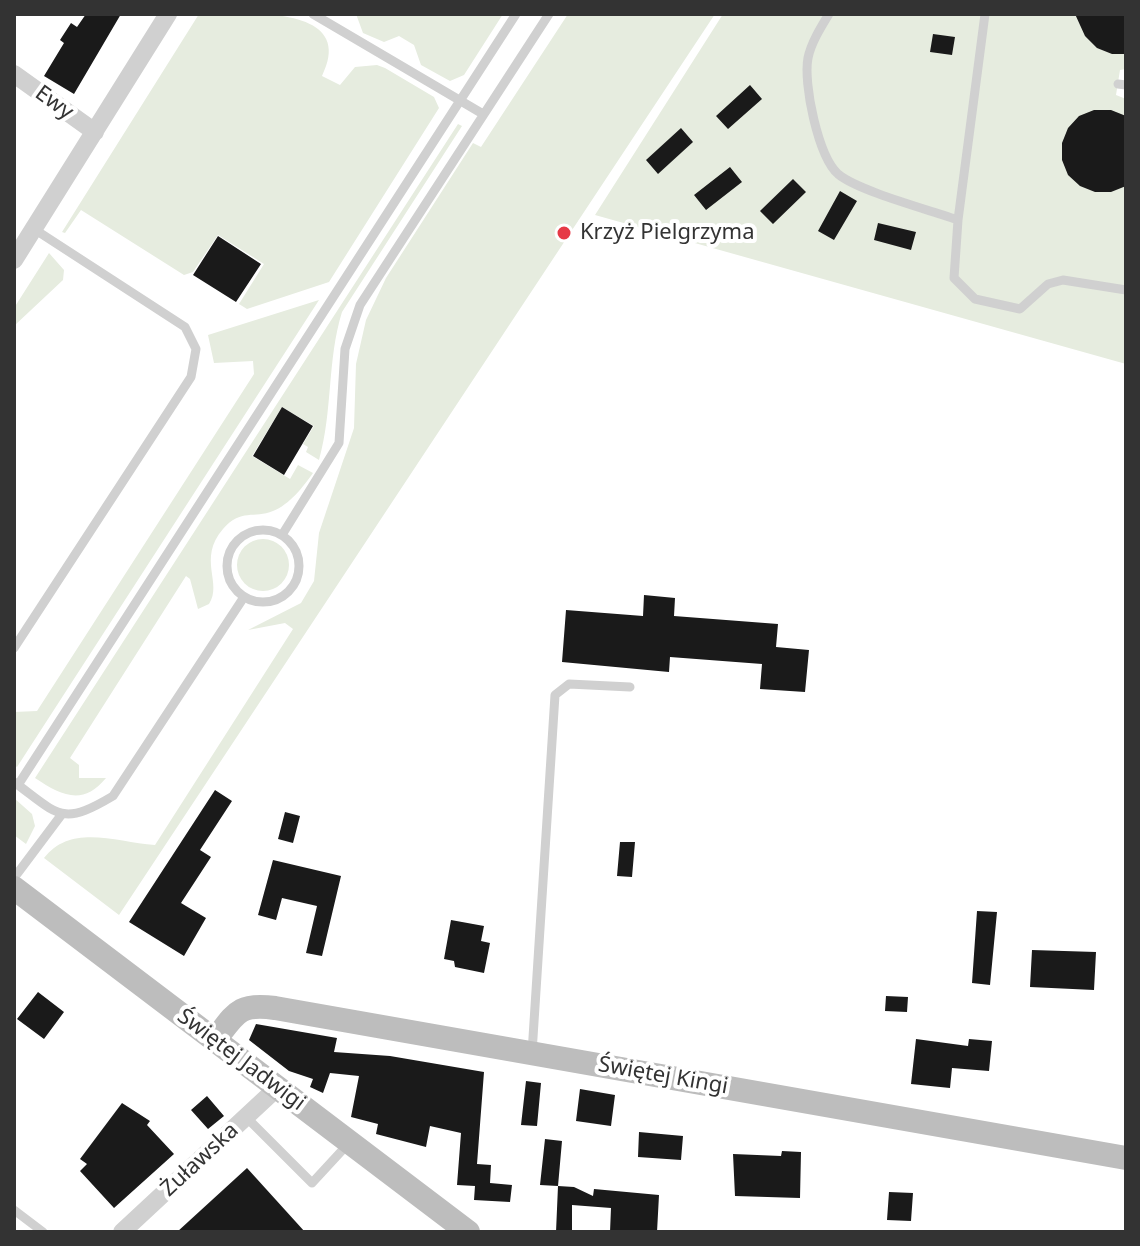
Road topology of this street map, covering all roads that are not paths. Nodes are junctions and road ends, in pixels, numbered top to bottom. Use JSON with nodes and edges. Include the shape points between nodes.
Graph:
{"nodes":[{"id":1,"x":168,"y":14,"type":"edge"},
{"id":2,"x":313,"y":14,"type":"edge"},
{"id":3,"x":516,"y":14,"type":"edge"},
{"id":4,"x":549,"y":14,"type":"edge"},
{"id":5,"x":829,"y":14,"type":"edge"},
{"id":6,"x":985,"y":14,"type":"edge"},
{"id":7,"x":14,"y":74,"type":"edge"},
{"id":8,"x":460,"y":100,"type":"junction"},
{"id":9,"x":483,"y":114,"type":"junction"},
{"id":10,"x":95,"y":132,"type":"junction"},
{"id":11,"x":958,"y":220,"type":"junction"},
{"id":12,"x":34,"y":229,"type":"junction"},
{"id":13,"x":16,"y":251,"type":"edge"},
{"id":14,"x":1126,"y":290,"type":"edge"},
{"id":15,"x":282,"y":535,"type":"junction"},
{"id":16,"x":244,"y":597,"type":"junction"},
{"id":17,"x":14,"y":648,"type":"edge"},
{"id":18,"x":630,"y":687,"type":"dead end"},
{"id":19,"x":16,"y":784,"type":"edge"},
{"id":20,"x":62,"y":814,"type":"junction"},
{"id":21,"x":14,"y":878,"type":"edge"},
{"id":22,"x":14,"y":888,"type":"edge"},
{"id":23,"x":215,"y":1040,"type":"junction"},
{"id":24,"x":532,"y":1053,"type":"junction"},
{"id":25,"x":278,"y":1087,"type":"junction"},
{"id":26,"x":246,"y":1117,"type":"junction"},
{"id":27,"x":350,"y":1142,"type":"junction"},
{"id":28,"x":1126,"y":1158,"type":"edge"},
{"id":29,"x":14,"y":1210,"type":"edge"},
{"id":30,"x":43,"y":1232,"type":"edge"},
{"id":31,"x":122,"y":1232,"type":"edge"},
{"id":32,"x":468,"y":1232,"type":"edge"}],
"edges":[{"from":1,"to":10,"type":"street"},
{"from":2,"to":8,"type":"lane"},
{"from":3,"to":8,"type":"lane"},
{"from":4,"to":9,"type":"lane"},
{"from":5,"to":11,"type":"lane","via":[[806,71],[829,163],[848,180]]},
{"from":6,"to":11,"type":"lane"},
{"from":7,"to":10,"type":"street","name":"Ewy"},
{"from":8,"to":9,"type":"lane"},
{"from":8,"to":19,"type":"lane"},
{"from":9,"to":15,"type":"lane","via":[[360,305],[345,349],[339,443]]},
{"from":10,"to":12,"type":"street"},
{"from":11,"to":14,"type":"lane","via":[[954,278],[975,299],[1020,309],[1048,284],[1063,280]]},
{"from":12,"to":13,"type":"street"},
{"from":12,"to":17,"type":"lane","via":[[185,327],[196,349],[191,377]]},
{"from":15,"to":16,"type":"lane","via":[[299,563],[294,585],[265,602]]},
{"from":15,"to":16,"type":"lane","via":[[260,530],[232,547],[229,579]]},
{"from":16,"to":20,"type":"lane","via":[[113,796],[84,813]]},
{"from":18,"to":24,"type":"lane","via":[[569,684],[555,695]]},
{"from":19,"to":20,"type":"lane"},
{"from":20,"to":21,"type":"lane"},
{"from":22,"to":23,"type":"street","name":"Świętej Jadwigi"},
{"from":23,"to":24,"type":"street","name":"Świętej Kingi","via":[[235,1014],[253,1005]]},
{"from":23,"to":25,"type":"street","name":"Świętej Jadwigi"},
{"from":24,"to":28,"type":"street","name":"Świętej Kingi"},
{"from":25,"to":26,"type":"street","name":"Żuławska"},
{"from":25,"to":27,"type":"street","name":"Świętej Jadwigi"},
{"from":26,"to":27,"type":"lane","via":[[312,1183]]},
{"from":26,"to":31,"type":"street","name":"Żuławska"},
{"from":27,"to":32,"type":"street","name":"Świętej Jadwigi"},
{"from":29,"to":30,"type":"lane"}]}
